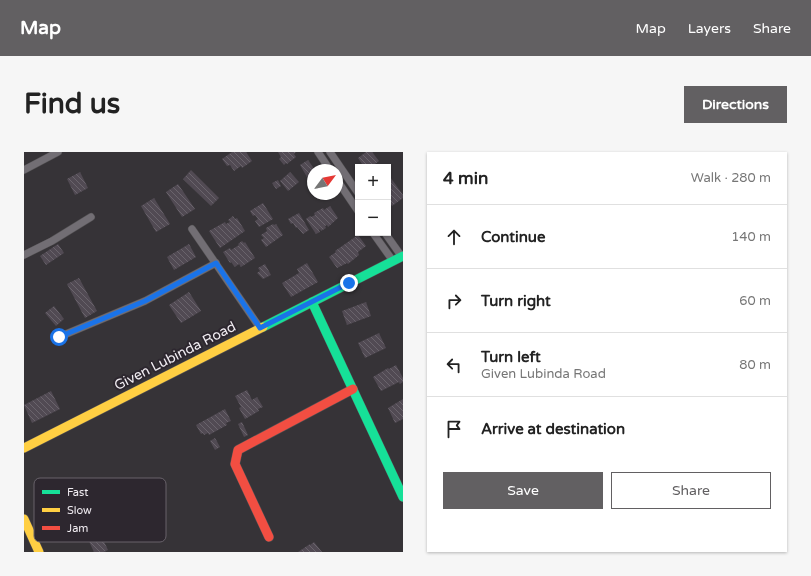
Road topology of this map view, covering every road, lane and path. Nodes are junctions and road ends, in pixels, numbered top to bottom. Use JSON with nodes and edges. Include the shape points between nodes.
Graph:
{"nodes":[{"id":1,"x":58,"y":152,"type":"edge"},
{"id":2,"x":318,"y":152,"type":"edge"},
{"id":3,"x":330,"y":152,"type":"edge"},
{"id":4,"x":326,"y":164,"type":"edge"},
{"id":5,"x":24,"y":170,"type":"edge"},
{"id":6,"x":343,"y":189,"type":"edge"},
{"id":7,"x":355,"y":189,"type":"edge"},
{"id":8,"x":355,"y":207,"type":"edge"},
{"id":9,"x":91,"y":217,"type":"dead end"},
{"id":10,"x":192,"y":229,"type":"dead end"},
{"id":11,"x":375,"y":236,"type":"edge"},
{"id":12,"x":387,"y":236,"type":"edge"},
{"id":13,"x":24,"y":255,"type":"edge"},
{"id":14,"x":402,"y":256,"type":"edge"},
{"id":15,"x":393,"y":261,"type":"junction"},
{"id":16,"x":216,"y":263,"type":"junction"},
{"id":17,"x":312,"y":302,"type":"junction"},
{"id":18,"x":260,"y":328,"type":"junction"},
{"id":19,"x":59,"y":337,"type":"dead end"},
{"id":20,"x":353,"y":389,"type":"junction"},
{"id":21,"x":24,"y":448,"type":"edge"},
{"id":22,"x":403,"y":497,"type":"edge"},
{"id":23,"x":24,"y":519,"type":"edge"},
{"id":24,"x":270,"y":537,"type":"dead end"},
{"id":25,"x":34,"y":541,"type":"edge"},
{"id":26,"x":34,"y":542,"type":"edge"},
{"id":27,"x":39,"y":552,"type":"edge"}],
"edges":[{"from":1,"to":5,"type":"street"},
{"from":2,"to":4,"type":"street"},
{"from":3,"to":7,"type":"street"},
{"from":6,"to":8,"type":"street"},
{"from":9,"to":13,"type":"street"},
{"from":10,"to":16,"type":"street"},
{"from":11,"to":15,"type":"street"},
{"from":12,"to":14,"type":"street"},
{"from":14,"to":15,"type":"street","name":"Given Lubinda Road"},
{"from":15,"to":17,"type":"street","name":"Given Lubinda Road"},
{"from":16,"to":18,"type":"street"},
{"from":16,"to":19,"type":"street","via":[[145,301]]},
{"from":17,"to":18,"type":"street","name":"Given Lubinda Road"},
{"from":17,"to":20,"type":"street"},
{"from":18,"to":21,"type":"street","name":"Given Lubinda Road"},
{"from":20,"to":22,"type":"street"},
{"from":20,"to":24,"type":"street","via":[[238,450],[235,464]]},
{"from":23,"to":25,"type":"street"},
{"from":26,"to":27,"type":"street"}]}
